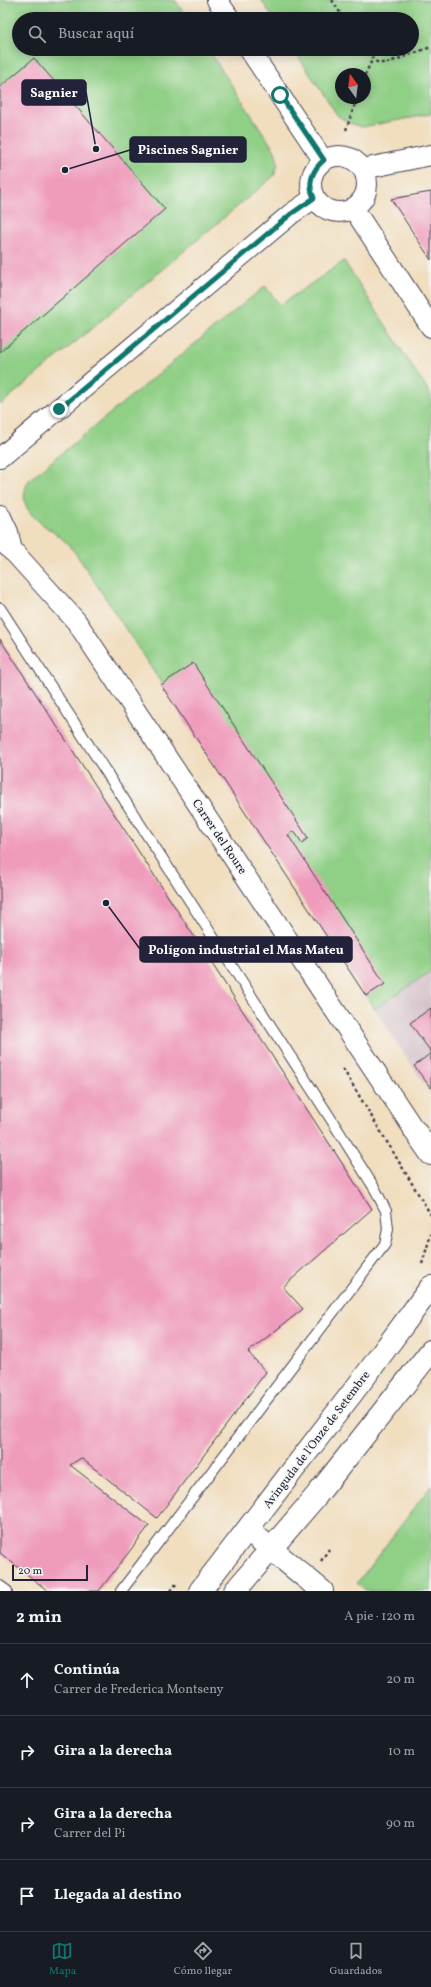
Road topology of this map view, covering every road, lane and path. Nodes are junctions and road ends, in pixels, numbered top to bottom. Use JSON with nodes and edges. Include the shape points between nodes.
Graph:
{"nodes":[{"id":1,"x":217,"y":0,"type":"edge"},
{"id":2,"x":332,"y":0,"type":"edge"},
{"id":3,"x":225,"y":12,"type":"edge"},
{"id":4,"x":340,"y":12,"type":"edge"},
{"id":5,"x":431,"y":47,"type":"edge"},
{"id":6,"x":419,"y":51,"type":"edge"},
{"id":7,"x":255,"y":56,"type":"edge"},
{"id":8,"x":368,"y":56,"type":"edge"},
{"id":9,"x":406,"y":56,"type":"edge"},
{"id":10,"x":372,"y":60,"type":"junction"},
{"id":11,"x":368,"y":68,"type":"edge"},
{"id":12,"x":355,"y":104,"type":"edge"},
{"id":13,"x":346,"y":130,"type":"dead end"},
{"id":14,"x":431,"y":155,"type":"edge"},
{"id":15,"x":324,"y":160,"type":"junction"},
{"id":16,"x":363,"y":169,"type":"junction"},
{"id":17,"x":314,"y":198,"type":"junction"},
{"id":18,"x":353,"y":208,"type":"junction"},
{"id":19,"x":431,"y":327,"type":"edge"},
{"id":20,"x":22,"y":439,"type":"junction"},
{"id":21,"x":0,"y":458,"type":"edge"},
{"id":22,"x":0,"y":471,"type":"edge"},
{"id":23,"x":0,"y":515,"type":"edge"},
{"id":24,"x":4,"y":546,"type":"edge"},
{"id":25,"x":0,"y":608,"type":"edge"},
{"id":26,"x":415,"y":1131,"type":"joint"},
{"id":27,"x":431,"y":1154,"type":"edge"},
{"id":28,"x":431,"y":1288,"type":"edge"},
{"id":29,"x":431,"y":1351,"type":"edge"},
{"id":30,"x":248,"y":1530,"type":"junction"},
{"id":31,"x":271,"y":1549,"type":"junction"},
{"id":32,"x":0,"y":1586,"type":"edge"},
{"id":33,"x":7,"y":1591,"type":"edge"},
{"id":34,"x":121,"y":1591,"type":"edge"},
{"id":35,"x":200,"y":1591,"type":"edge"},
{"id":36,"x":236,"y":1591,"type":"edge"},
{"id":37,"x":322,"y":1591,"type":"edge"}],
"edges":[{"from":1,"to":3,"type":"street"},
{"from":2,"to":4,"type":"path"},
{"from":5,"to":6,"type":"path"},
{"from":7,"to":15,"type":"street"},
{"from":8,"to":10,"type":"path"},
{"from":9,"to":10,"type":"path","via":[[387,63]]},
{"from":10,"to":11,"type":"path"},
{"from":12,"to":13,"type":"path"},
{"from":14,"to":16,"type":"street"},
{"from":15,"to":16,"type":"street","via":[[342,156],[351,158]]},
{"from":15,"to":17,"type":"street","via":[[312,175],[310,184]]},
{"from":16,"to":18,"type":"street","via":[[366,190],[363,198]]},
{"from":17,"to":18,"type":"street","via":[[331,211],[340,212]]},
{"from":17,"to":20,"type":"street","via":[[286,218]]},
{"from":18,"to":19,"type":"street"},
{"from":20,"to":21,"type":"street"},
{"from":20,"to":22,"type":"street"},
{"from":23,"to":24,"type":"street","via":[[8,532]]},
{"from":24,"to":26,"type":"street","name":"Carrer del Roure","via":[[76,621]]},
{"from":25,"to":34,"type":"lane","via":[[333,1123],[386,1211],[388,1229],[385,1244]]},
{"from":26,"to":27,"type":"main road"},
{"from":28,"to":30,"type":"main road","name":"Avinguda de l'Onze de Setembre"},
{"from":29,"to":31,"type":"main road","via":[[317,1496]]},
{"from":30,"to":31,"type":"main road"},
{"from":30,"to":35,"type":"main road","name":"Avinguda de l'Onze de Setembre"},
{"from":31,"to":36,"type":"main road"},
{"from":31,"to":37,"type":"main road"},
{"from":32,"to":33,"type":"lane"}]}
